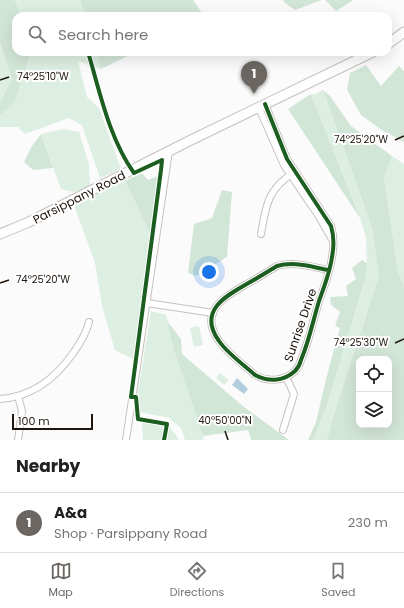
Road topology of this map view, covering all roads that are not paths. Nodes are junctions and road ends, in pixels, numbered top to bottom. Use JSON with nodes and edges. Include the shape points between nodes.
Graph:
{"nodes":[{"id":1,"x":404,"y":32,"type":"edge"},
{"id":2,"x":392,"y":41,"type":"edge"},
{"id":3,"x":365,"y":56,"type":"edge"},
{"id":4,"x":262,"y":106,"type":"junction"},
{"id":5,"x":169,"y":151,"type":"junction"},
{"id":6,"x":293,"y":173,"type":"junction"},
{"id":7,"x":0,"y":234,"type":"edge"},
{"id":8,"x":261,"y":234,"type":"dead end"},
{"id":9,"x":329,"y":270,"type":"junction"},
{"id":10,"x":147,"y":303,"type":"junction"},
{"id":11,"x":213,"y":313,"type":"junction"},
{"id":12,"x":89,"y":322,"type":"dead end"},
{"id":13,"x":286,"y":377,"type":"junction"},
{"id":14,"x":18,"y":396,"type":"junction"},
{"id":15,"x":0,"y":399,"type":"edge"},
{"id":16,"x":283,"y":430,"type":"dead end"},
{"id":17,"x":18,"y":440,"type":"edge"},
{"id":18,"x":126,"y":440,"type":"edge"}],
"edges":[{"from":1,"to":2,"type":"main road"},
{"from":3,"to":4,"type":"main road","name":"Parsippany Road"},
{"from":4,"to":5,"type":"main road","name":"Parsippany Road"},
{"from":4,"to":6,"type":"street","name":"Sunrise Drive","via":[[280,157]]},
{"from":5,"to":7,"type":"main road","name":"Parsippany Road","via":[[29,222]]},
{"from":5,"to":10,"type":"street"},
{"from":6,"to":8,"type":"street","via":[[270,197]]},
{"from":6,"to":9,"type":"street","name":"Sunrise Drive","via":[[320,213],[333,241]]},
{"from":9,"to":11,"type":"street","via":[[292,263],[277,266],[226,296]]},
{"from":9,"to":13,"type":"street","name":"Sunrise Drive","via":[[302,359],[297,369]]},
{"from":10,"to":11,"type":"street"},
{"from":10,"to":18,"type":"street"},
{"from":11,"to":13,"type":"street","name":"Sunrise Drive","via":[[213,328],[219,342],[255,374],[270,380]]},
{"from":12,"to":14,"type":"street","via":[[84,338],[59,371],[40,387]]},
{"from":13,"to":16,"type":"street","via":[[294,394]]},
{"from":14,"to":15,"type":"street"},
{"from":14,"to":17,"type":"street","via":[[22,411]]}]}
